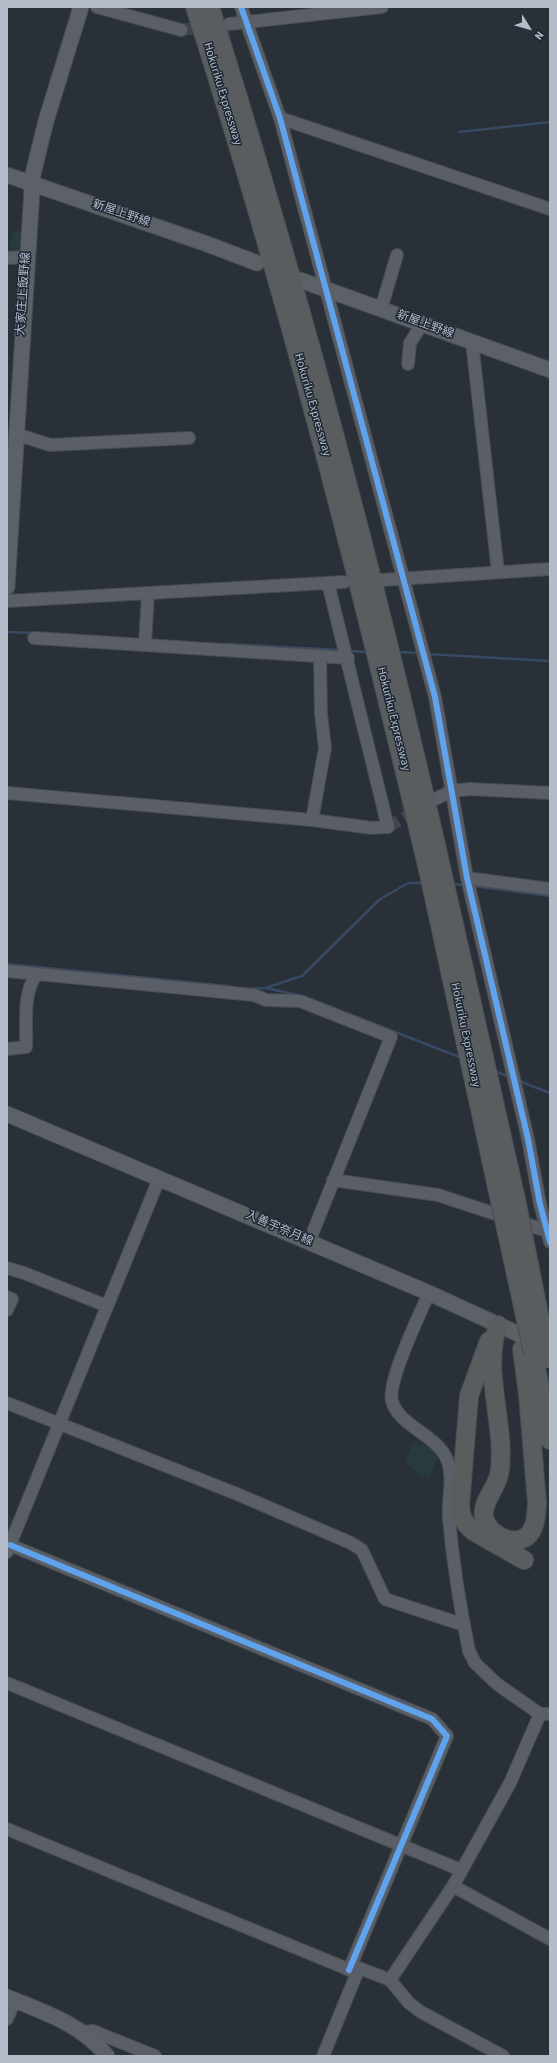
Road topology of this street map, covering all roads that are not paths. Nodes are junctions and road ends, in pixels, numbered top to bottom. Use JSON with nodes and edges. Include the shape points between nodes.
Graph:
{"nodes":[{"id":1,"x":81,"y":7,"type":"edge"},
{"id":2,"x":97,"y":7,"type":"edge"},
{"id":3,"x":195,"y":7,"type":"edge"},
{"id":4,"x":210,"y":7,"type":"edge"},
{"id":5,"x":241,"y":7,"type":"edge"},
{"id":6,"x":382,"y":7,"type":"edge"},
{"id":7,"x":294,"y":12,"type":"edge"},
{"id":8,"x":246,"y":22,"type":"junction"},
{"id":9,"x":229,"y":24,"type":"dead end"},
{"id":10,"x":181,"y":30,"type":"tunnel mouth"},
{"id":11,"x":280,"y":118,"type":"junction"},
{"id":12,"x":7,"y":175,"type":"edge"},
{"id":13,"x":32,"y":184,"type":"junction"},
{"id":14,"x":550,"y":209,"type":"edge"},
{"id":15,"x":398,"y":255,"type":"dead end"},
{"id":16,"x":26,"y":257,"type":"junction"},
{"id":17,"x":7,"y":258,"type":"edge"},
{"id":18,"x":257,"y":263,"type":"dead end"},
{"id":19,"x":300,"y":280,"type":"dead end"},
{"id":20,"x":326,"y":290,"type":"junction"},
{"id":21,"x":381,"y":309,"type":"junction"},
{"id":22,"x":422,"y":324,"type":"junction"},
{"id":23,"x":472,"y":342,"type":"junction"},
{"id":24,"x":408,"y":364,"type":"dead end"},
{"id":25,"x":550,"y":370,"type":"edge"},
{"id":26,"x":16,"y":434,"type":"junction"},
{"id":27,"x":189,"y":438,"type":"dead end"},
{"id":28,"x":550,"y":569,"type":"edge"},
{"id":29,"x":498,"y":572,"type":"junction"},
{"id":30,"x":404,"y":579,"type":"junction"},
{"id":31,"x":382,"y":580,"type":"dead end"},
{"id":32,"x":344,"y":582,"type":"dead end"},
{"id":33,"x":328,"y":583,"type":"junction"},
{"id":34,"x":7,"y":587,"type":"edge"},
{"id":35,"x":148,"y":593,"type":"junction"},
{"id":36,"x":7,"y":601,"type":"edge"},
{"id":37,"x":34,"y":638,"type":"dead end"},
{"id":38,"x":145,"y":644,"type":"junction"},
{"id":39,"x":320,"y":656,"type":"junction"},
{"id":40,"x":348,"y":658,"type":"junction"},
{"id":41,"x":452,"y":791,"type":"junction"},
{"id":42,"x":7,"y":793,"type":"edge"},
{"id":43,"x":550,"y":793,"type":"edge"},
{"id":44,"x":435,"y":799,"type":"dead end"},
{"id":45,"x":312,"y":820,"type":"junction"},
{"id":46,"x":435,"y":871,"type":"junction"},
{"id":47,"x":467,"y":878,"type":"junction"},
{"id":48,"x":550,"y":889,"type":"edge"},
{"id":49,"x":7,"y":971,"type":"edge"},
{"id":50,"x":38,"y":974,"type":"junction"},
{"id":51,"x":7,"y":1049,"type":"edge"},
{"id":52,"x":7,"y":1114,"type":"edge"},
{"id":53,"x":159,"y":1178,"type":"junction"},
{"id":54,"x":333,"y":1180,"type":"junction"},
{"id":55,"x":508,"y":1197,"type":"junction"},
{"id":56,"x":549,"y":1235,"type":"edge"},
{"id":57,"x":309,"y":1242,"type":"junction"},
{"id":58,"x":7,"y":1268,"type":"edge"},
{"id":59,"x":429,"y":1293,"type":"junction"},
{"id":60,"x":7,"y":1297,"type":"edge"},
{"id":61,"x":107,"y":1306,"type":"junction"},
{"id":62,"x":7,"y":1310,"type":"edge"},
{"id":63,"x":550,"y":1322,"type":"edge"},
{"id":64,"x":498,"y":1325,"type":"junction"},
{"id":65,"x":541,"y":1355,"type":"edge"},
{"id":66,"x":7,"y":1403,"type":"edge"},
{"id":67,"x":59,"y":1425,"type":"junction"},
{"id":68,"x":550,"y":1440,"type":"edge"},
{"id":69,"x":8,"y":1548,"type":"edge"},
{"id":70,"x":518,"y":1561,"type":"dead end"},
{"id":71,"x":464,"y":1625,"type":"junction"},
{"id":72,"x":7,"y":1683,"type":"edge"},
{"id":73,"x":545,"y":1714,"type":"edge"},
{"id":74,"x":7,"y":1829,"type":"edge"},
{"id":75,"x":402,"y":1846,"type":"junction"},
{"id":76,"x":461,"y":1870,"type":"junction"},
{"id":77,"x":453,"y":1886,"type":"junction"},
{"id":78,"x":550,"y":1939,"type":"edge"},
{"id":79,"x":353,"y":1971,"type":"junction"},
{"id":80,"x":390,"y":1980,"type":"junction"},
{"id":81,"x":11,"y":1998,"type":"edge"},
{"id":82,"x":7,"y":2019,"type":"edge"},
{"id":83,"x":82,"y":2032,"type":"junction"},
{"id":84,"x":107,"y":2056,"type":"edge"},
{"id":85,"x":155,"y":2056,"type":"edge"},
{"id":86,"x":323,"y":2056,"type":"edge"},
{"id":87,"x":504,"y":2056,"type":"edge"}],
"edges":[{"from":1,"to":13,"type":"main road","name":"大家庄上飯野線","via":[[46,121]]},
{"from":2,"to":10,"type":"street"},
{"from":3,"to":46,"type":"highway","name":"Hokuriku Expressway","via":[[268,247],[325,451]]},
{"from":4,"to":46,"type":"highway","name":"Hokuriku Expressway","via":[[282,243],[338,446],[409,726]]},
{"from":5,"to":8,"type":"street"},
{"from":6,"to":7,"type":"street"},
{"from":7,"to":8,"type":"street"},
{"from":8,"to":9,"type":"street"},
{"from":8,"to":11,"type":"street"},
{"from":11,"to":14,"type":"street"},
{"from":11,"to":20,"type":"street"},
{"from":12,"to":13,"type":"main road","name":"新屋上野線"},
{"from":13,"to":16,"type":"main road","name":"大家庄上飯野線"},
{"from":13,"to":18,"type":"main road","name":"新屋上野線"},
{"from":15,"to":21,"type":"street"},
{"from":16,"to":17,"type":"street"},
{"from":16,"to":26,"type":"main road","name":"大家庄上飯野線"},
{"from":19,"to":20,"type":"main road","name":"新屋上野線"},
{"from":20,"to":21,"type":"main road","name":"新屋上野線"},
{"from":20,"to":30,"type":"street"},
{"from":21,"to":22,"type":"main road","name":"新屋上野線"},
{"from":22,"to":23,"type":"main road","name":"新屋上野線"},
{"from":22,"to":24,"type":"street","via":[[410,343]]},
{"from":23,"to":25,"type":"main road","name":"新屋上野線"},
{"from":23,"to":29,"type":"street"},
{"from":26,"to":27,"type":"street","via":[[50,445]]},
{"from":26,"to":34,"type":"main road","name":"大家庄上飯野線"},
{"from":28,"to":29,"type":"street"},
{"from":29,"to":30,"type":"street"},
{"from":30,"to":31,"type":"street"},
{"from":30,"to":41,"type":"street","via":[[435,697]]},
{"from":32,"to":33,"type":"street"},
{"from":33,"to":35,"type":"street"},
{"from":33,"to":40,"type":"street"},
{"from":35,"to":36,"type":"street"},
{"from":35,"to":38,"type":"street"},
{"from":37,"to":38,"type":"street"},
{"from":38,"to":39,"type":"street"},
{"from":39,"to":40,"type":"street"},
{"from":39,"to":45,"type":"street","via":[[324,748]]},
{"from":40,"to":45,"type":"street","via":[[388,827],[372,828]]},
{"from":41,"to":43,"type":"street","via":[[470,789]]},
{"from":41,"to":44,"type":"street"},
{"from":41,"to":47,"type":"street"},
{"from":42,"to":45,"type":"street"},
{"from":46,"to":55,"type":"highway","name":"Hokuriku Expressway","bridge":true},
{"from":47,"to":48,"type":"street"},
{"from":47,"to":56,"type":"street"},
{"from":49,"to":50,"type":"street"},
{"from":50,"to":51,"type":"street","via":[[31,981],[27,993],[26,1047]]},
{"from":50,"to":54,"type":"street","via":[[254,995],[266,1000],[300,1001],[391,1037]]},
{"from":52,"to":53,"type":"main road","name":"入善宇奈月線"},
{"from":53,"to":57,"type":"main road","name":"入善宇奈月線"},
{"from":53,"to":61,"type":"street"},
{"from":54,"to":56,"type":"street","via":[[438,1195]]},
{"from":54,"to":57,"type":"street"},
{"from":55,"to":63,"type":"highway","bridge":true},
{"from":55,"to":65,"type":"highway","name":"Hokuriku Expressway","bridge":true},
{"from":57,"to":59,"type":"main road","name":"入善宇奈月線"},
{"from":58,"to":61,"type":"street","via":[[24,1272]]},
{"from":59,"to":64,"type":"main road","name":"入善宇奈月線"},
{"from":59,"to":71,"type":"street","via":[[392,1384],[392,1400],[407,1421],[441,1448],[447,1461],[450,1472],[448,1518]]},
{"from":60,"to":62,"type":"street","via":[[12,1299]]},
{"from":61,"to":67,"type":"street"},
{"from":64,"to":65,"type":"main road","name":"入善宇奈月線"},
{"from":64,"to":65,"type":"highway","via":[[491,1348],[501,1467],[496,1486],[484,1508],[484,1516],[490,1530],[508,1540],[521,1540],[532,1530],[536,1516],[528,1395]]},
{"from":64,"to":70,"type":"highway","via":[[486,1346],[469,1396],[460,1506],[461,1517],[466,1525]]},
{"from":65,"to":68,"type":"highway","name":"Hokuriku Expressway"},
{"from":66,"to":67,"type":"street"},
{"from":67,"to":69,"type":"street"},
{"from":67,"to":71,"type":"street","via":[[237,1494],[351,1544],[362,1550],[385,1599]]},
{"from":69,"to":75,"type":"street","via":[[432,1719],[446,1736]]},
{"from":71,"to":73,"type":"street","via":[[469,1651],[476,1663],[498,1684]]},
{"from":72,"to":75,"type":"street"},
{"from":73,"to":76,"type":"street","via":[[507,1790]]},
{"from":74,"to":79,"type":"street"},
{"from":75,"to":76,"type":"street"},
{"from":75,"to":79,"type":"street"},
{"from":76,"to":77,"type":"street"},
{"from":77,"to":78,"type":"street"},
{"from":77,"to":80,"type":"street"},
{"from":79,"to":80,"type":"street","via":[[359,1968]]},
{"from":79,"to":86,"type":"street"},
{"from":80,"to":87,"type":"street","via":[[409,2003],[421,2012]]},
{"from":81,"to":82,"type":"street"},
{"from":81,"to":83,"type":"main road"},
{"from":83,"to":84,"type":"main road"},
{"from":83,"to":85,"type":"street","via":[[93,2031]]}]}
